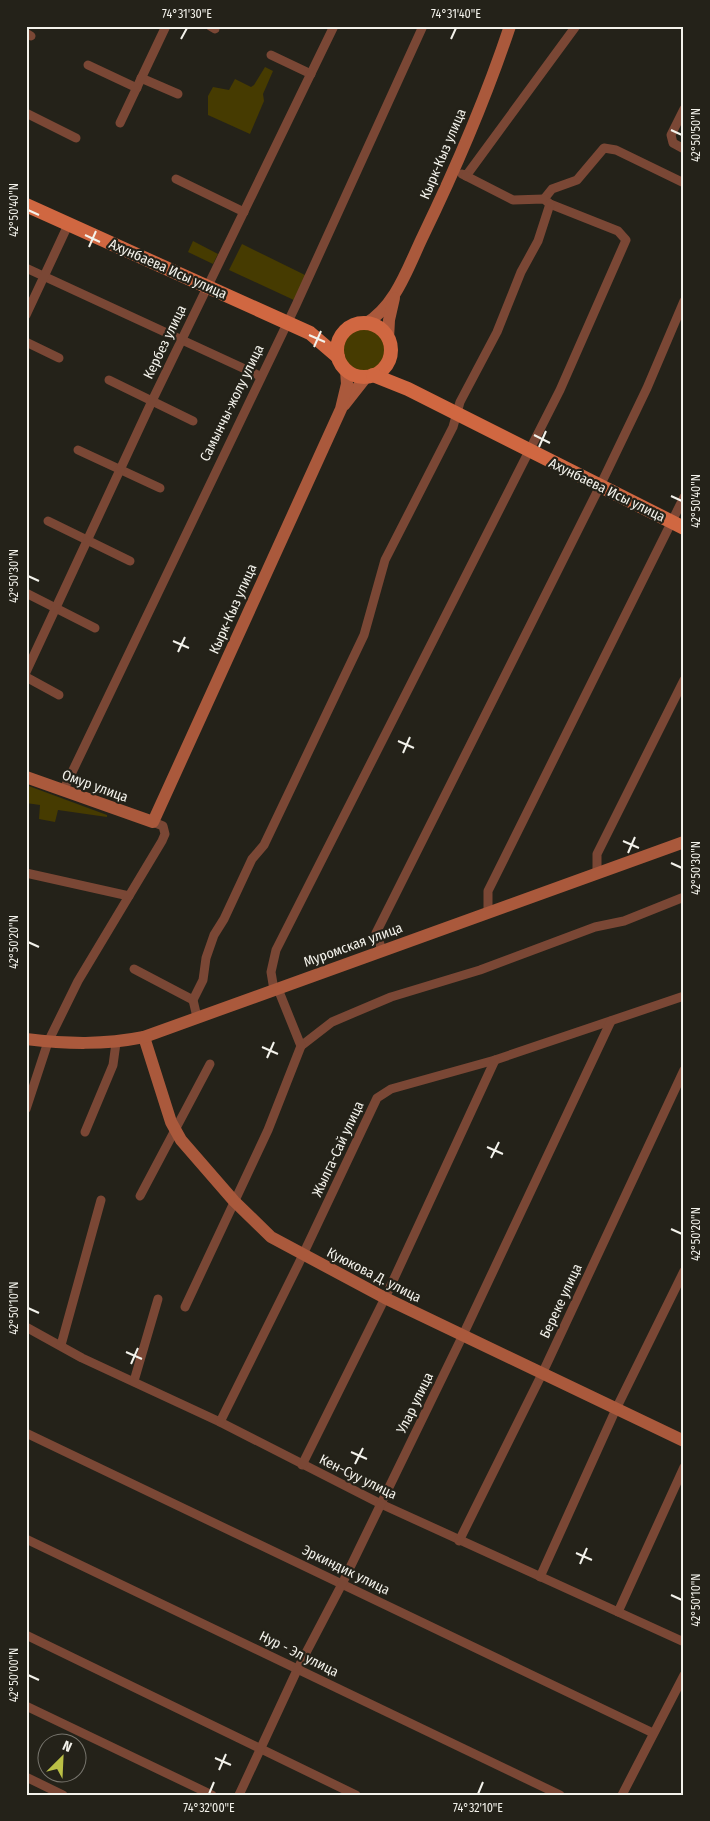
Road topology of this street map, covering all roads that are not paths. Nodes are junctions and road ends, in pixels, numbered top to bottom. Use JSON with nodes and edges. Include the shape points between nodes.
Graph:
{"nodes":[{"id":1,"x":166,"y":26,"type":"edge"},
{"id":2,"x":334,"y":26,"type":"edge"},
{"id":3,"x":423,"y":26,"type":"edge"},
{"id":4,"x":510,"y":26,"type":"edge"},
{"id":5,"x":576,"y":26,"type":"edge"},
{"id":6,"x":271,"y":55,"type":"dead end"},
{"id":7,"x":88,"y":65,"type":"dead end"},
{"id":8,"x":311,"y":74,"type":"junction"},
{"id":9,"x":141,"y":78,"type":"junction"},
{"id":10,"x":137,"y":88,"type":"junction"},
{"id":11,"x":178,"y":94,"type":"dead end"},
{"id":12,"x":684,"y":109,"type":"edge"},
{"id":13,"x":26,"y":113,"type":"edge"},
{"id":14,"x":120,"y":123,"type":"dead end"},
{"id":15,"x":76,"y":138,"type":"dead end"},
{"id":16,"x":684,"y":149,"type":"edge"},
{"id":17,"x":460,"y":174,"type":"junction"},
{"id":18,"x":176,"y":179,"type":"dead end"},
{"id":19,"x":684,"y":183,"type":"edge"},
{"id":20,"x":547,"y":202,"type":"junction"},
{"id":21,"x":26,"y":205,"type":"edge"},
{"id":22,"x":244,"y":212,"type":"junction"},
{"id":23,"x":68,"y":225,"type":"junction"},
{"id":24,"x":26,"y":268,"type":"edge"},
{"id":25,"x":44,"y":276,"type":"junction"},
{"id":26,"x":207,"y":286,"type":"junction"},
{"id":27,"x":396,"y":291,"type":"junction"},
{"id":28,"x":684,"y":300,"type":"edge"},
{"id":29,"x":26,"y":315,"type":"edge"},
{"id":30,"x":287,"y":322,"type":"junction"},
{"id":31,"x":365,"y":324,"type":"junction"},
{"id":32,"x":310,"y":333,"type":"junction"},
{"id":33,"x":343,"y":334,"type":"junction"},
{"id":34,"x":388,"y":339,"type":"junction"},
{"id":35,"x":181,"y":341,"type":"junction"},
{"id":36,"x":26,"y":342,"type":"edge"},
{"id":37,"x":338,"y":356,"type":"junction"},
{"id":38,"x":390,"y":356,"type":"junction"},
{"id":39,"x":59,"y":358,"type":"dead end"},
{"id":40,"x":346,"y":370,"type":"junction"},
{"id":41,"x":260,"y":376,"type":"junction"},
{"id":42,"x":370,"y":376,"type":"junction"},
{"id":43,"x":109,"y":380,"type":"dead end"},
{"id":44,"x":424,"y":397,"type":"junction"},
{"id":45,"x":152,"y":400,"type":"junction"},
{"id":46,"x":341,"y":409,"type":"junction"},
{"id":47,"x":456,"y":415,"type":"junction"},
{"id":48,"x":193,"y":421,"type":"dead end"},
{"id":49,"x":78,"y":450,"type":"dead end"},
{"id":50,"x":528,"y":450,"type":"junction"},
{"id":51,"x":120,"y":469,"type":"junction"},
{"id":52,"x":600,"y":486,"type":"junction"},
{"id":53,"x":160,"y":488,"type":"dead end"},
{"id":54,"x":684,"y":497,"type":"edge"},
{"id":55,"x":48,"y":521,"type":"dead end"},
{"id":56,"x":678,"y":525,"type":"edge"},
{"id":57,"x":87,"y":539,"type":"junction"},
{"id":58,"x":130,"y":561,"type":"dead end"},
{"id":59,"x":26,"y":594,"type":"edge"},
{"id":60,"x":55,"y":608,"type":"junction"},
{"id":61,"x":95,"y":628,"type":"dead end"},
{"id":62,"x":26,"y":672,"type":"edge"},
{"id":63,"x":26,"y":677,"type":"edge"},
{"id":64,"x":684,"y":680,"type":"edge"},
{"id":65,"x":58,"y":695,"type":"dead end"},
{"id":66,"x":26,"y":777,"type":"edge"},
{"id":67,"x":63,"y":791,"type":"junction"},
{"id":68,"x":153,"y":822,"type":"junction"},
{"id":69,"x":684,"y":842,"type":"edge"},
{"id":70,"x":26,"y":873,"type":"edge"},
{"id":71,"x":597,"y":874,"type":"junction"},
{"id":72,"x":129,"y":896,"type":"junction"},
{"id":73,"x":684,"y":897,"type":"edge"},
{"id":74,"x":488,"y":913,"type":"junction"},
{"id":75,"x":382,"y":950,"type":"junction"},
{"id":76,"x":134,"y":969,"type":"dead end"},
{"id":77,"x":276,"y":990,"type":"junction"},
{"id":78,"x":684,"y":996,"type":"edge"},
{"id":79,"x":193,"y":1000,"type":"junction"},
{"id":80,"x":197,"y":1017,"type":"junction"},
{"id":81,"x":610,"y":1021,"type":"junction"},
{"id":82,"x":144,"y":1037,"type":"junction"},
{"id":83,"x":26,"y":1039,"type":"edge"},
{"id":84,"x":48,"y":1042,"type":"junction"},
{"id":85,"x":116,"y":1043,"type":"junction"},
{"id":86,"x":301,"y":1046,"type":"junction"},
{"id":87,"x":495,"y":1060,"type":"junction"},
{"id":88,"x":210,"y":1064,"type":"dead end"},
{"id":89,"x":684,"y":1070,"type":"edge"},
{"id":90,"x":26,"y":1109,"type":"edge"},
{"id":91,"x":174,"y":1128,"type":"junction"},
{"id":92,"x":85,"y":1132,"type":"dead end"},
{"id":93,"x":140,"y":1196,"type":"dead end"},
{"id":94,"x":101,"y":1200,"type":"dead end"},
{"id":95,"x":234,"y":1201,"type":"junction"},
{"id":96,"x":303,"y":1255,"type":"junction"},
{"id":97,"x":684,"y":1271,"type":"edge"},
{"id":98,"x":385,"y":1298,"type":"junction"},
{"id":99,"x":158,"y":1299,"type":"dead end"},
{"id":100,"x":185,"y":1307,"type":"dead end"},
{"id":101,"x":26,"y":1327,"type":"edge"},
{"id":102,"x":464,"y":1335,"type":"junction"},
{"id":103,"x":61,"y":1345,"type":"junction"},
{"id":104,"x":542,"y":1374,"type":"junction"},
{"id":105,"x":134,"y":1381,"type":"junction"},
{"id":106,"x":616,"y":1409,"type":"junction"},
{"id":107,"x":220,"y":1422,"type":"junction"},
{"id":108,"x":26,"y":1433,"type":"edge"},
{"id":109,"x":684,"y":1441,"type":"edge"},
{"id":110,"x":302,"y":1465,"type":"junction"},
{"id":111,"x":684,"y":1467,"type":"edge"},
{"id":112,"x":381,"y":1504,"type":"junction"},
{"id":113,"x":26,"y":1540,"type":"edge"},
{"id":114,"x":459,"y":1541,"type":"junction"},
{"id":115,"x":540,"y":1578,"type":"junction"},
{"id":116,"x":342,"y":1584,"type":"junction"},
{"id":117,"x":618,"y":1612,"type":"junction"},
{"id":118,"x":26,"y":1635,"type":"edge"},
{"id":119,"x":684,"y":1642,"type":"edge"},
{"id":120,"x":298,"y":1668,"type":"junction"},
{"id":121,"x":684,"y":1675,"type":"edge"},
{"id":122,"x":26,"y":1706,"type":"edge"},
{"id":123,"x":653,"y":1733,"type":"junction"},
{"id":124,"x":262,"y":1749,"type":"junction"},
{"id":125,"x":26,"y":1776,"type":"edge"},
{"id":126,"x":64,"y":1795,"type":"edge"},
{"id":127,"x":212,"y":1795,"type":"edge"},
{"id":128,"x":239,"y":1795,"type":"edge"},
{"id":129,"x":356,"y":1795,"type":"edge"},
{"id":130,"x":560,"y":1795,"type":"edge"},
{"id":131,"x":622,"y":1795,"type":"edge"}],
"edges":[{"from":1,"to":9,"type":"street"},
{"from":2,"to":8,"type":"street","name":"Кербез улица"},
{"from":3,"to":30,"type":"street","name":"Самынчы-жолу улица"},
{"from":4,"to":17,"type":"street","name":"Кырк-Кыз улица"},
{"from":5,"to":17,"type":"street"},
{"from":6,"to":8,"type":"street"},
{"from":7,"to":10,"type":"street"},
{"from":8,"to":22,"type":"street","name":"Кербез улица"},
{"from":9,"to":10,"type":"street"},
{"from":9,"to":11,"type":"street"},
{"from":10,"to":14,"type":"street"},
{"from":12,"to":16,"type":"street","via":[[671,135],[673,143]]},
{"from":13,"to":15,"type":"street"},
{"from":17,"to":20,"type":"street","via":[[513,200]]},
{"from":17,"to":27,"type":"street","name":"Кырк-Кыз улица"},
{"from":18,"to":22,"type":"street"},
{"from":19,"to":20,"type":"street","via":[[616,150],[604,148],[577,180],[552,189]]},
{"from":20,"to":47,"type":"street","via":[[538,241]]},
{"from":20,"to":50,"type":"street","via":[[618,232],[626,240],[560,390]]},
{"from":21,"to":23,"type":"main road","name":"Ахунбаева Исы улица"},
{"from":22,"to":26,"type":"street","name":"Кербез улица"},
{"from":23,"to":25,"type":"street"},
{"from":23,"to":26,"type":"main road","name":"Ахунбаева Исы улица"},
{"from":24,"to":25,"type":"street"},
{"from":25,"to":29,"type":"street"},
{"from":25,"to":35,"type":"street"},
{"from":26,"to":30,"type":"main road","name":"Ахунбаева Исы улица"},
{"from":26,"to":35,"type":"street","name":"Кербез улица"},
{"from":27,"to":31,"type":"street","name":"Кырк-Кыз улица","via":[[378,314]]},
{"from":27,"to":34,"type":"street","name":"Кырк-Кыз улица"},
{"from":28,"to":52,"type":"street"},
{"from":30,"to":32,"type":"main road","name":"Ахунбаева Исы улица"},
{"from":30,"to":41,"type":"street","name":"Самынчы-жолу улица"},
{"from":31,"to":33,"type":"main road","via":[[353,326]]},
{"from":31,"to":34,"type":"main road","via":[[381,330]]},
{"from":32,"to":33,"type":"main road","name":"Ахунбаева Исы улица"},
{"from":32,"to":37,"type":"main road","name":"Ахунбаева Исы улица"},
{"from":33,"to":37,"type":"main road"},
{"from":34,"to":38,"type":"main road"},
{"from":35,"to":41,"type":"street"},
{"from":35,"to":45,"type":"street","name":"Кербез улица"},
{"from":36,"to":39,"type":"street"},
{"from":37,"to":40,"type":"main road"},
{"from":38,"to":42,"type":"main road","via":[[385,367]]},
{"from":38,"to":44,"type":"main road","name":"Ахунбаева Исы улица","via":[[397,374]]},
{"from":40,"to":42,"type":"main road","via":[[356,376]]},
{"from":40,"to":46,"type":"street","name":"Кырк-Кыз улица","via":[[347,384]]},
{"from":41,"to":67,"type":"street","name":"Самынчы-жолу улица"},
{"from":42,"to":44,"type":"main road","name":"Ахунбаева Исы улица"},
{"from":42,"to":46,"type":"street","name":"Кырк-Кыз улица"},
{"from":43,"to":45,"type":"street"},
{"from":44,"to":47,"type":"main road","name":"Ахунбаева Исы улица"},
{"from":45,"to":48,"type":"street"},
{"from":45,"to":51,"type":"street","name":"Кербез улица"},
{"from":46,"to":68,"type":"street","name":"Кырк-Кыз улица"},
{"from":47,"to":50,"type":"main road","name":"Ахунбаева Исы улица"},
{"from":47,"to":79,"type":"street","via":[[453,427],[385,560],[364,635],[264,845],[252,859],[214,935],[203,980]]},
{"from":49,"to":51,"type":"street"},
{"from":50,"to":52,"type":"main road","name":"Ахунбаева Исы улица"},
{"from":50,"to":77,"type":"street","via":[[276,950],[271,972]]},
{"from":51,"to":53,"type":"street"},
{"from":51,"to":57,"type":"street","name":"Кербез улица"},
{"from":52,"to":56,"type":"main road","name":"Ахунбаева Исы улица"},
{"from":52,"to":75,"type":"street","via":[[376,933]]},
{"from":54,"to":56,"type":"street"},
{"from":55,"to":57,"type":"street"},
{"from":56,"to":74,"type":"street","via":[[488,891]]},
{"from":57,"to":58,"type":"street"},
{"from":57,"to":60,"type":"street","name":"Кербез улица"},
{"from":59,"to":60,"type":"street"},
{"from":60,"to":61,"type":"street"},
{"from":60,"to":62,"type":"street","name":"Кербез улица"},
{"from":63,"to":65,"type":"street"},
{"from":64,"to":71,"type":"street","via":[[597,854]]},
{"from":66,"to":67,"type":"street","name":"Омур улица"},
{"from":67,"to":68,"type":"street","name":"Омур улица"},
{"from":68,"to":72,"type":"street","via":[[163,826],[162,841]]},
{"from":69,"to":71,"type":"street","name":"Муромская улица"},
{"from":70,"to":72,"type":"street"},
{"from":71,"to":74,"type":"street","name":"Муромская улица"},
{"from":72,"to":84,"type":"street","via":[[78,981]]},
{"from":73,"to":86,"type":"street","via":[[624,921],[595,927],[480,970],[391,997],[332,1022]]},
{"from":74,"to":75,"type":"street","name":"Муромская улица"},
{"from":75,"to":77,"type":"street","name":"Муромская улица"},
{"from":76,"to":79,"type":"street"},
{"from":77,"to":80,"type":"street","name":"Муромская улица"},
{"from":77,"to":86,"type":"street"},
{"from":78,"to":81,"type":"street","name":"Жылга-Сай улица"},
{"from":79,"to":80,"type":"street"},
{"from":80,"to":82,"type":"street","name":"Муромская улица"},
{"from":81,"to":87,"type":"street","name":"Жылга-Сай улица"},
{"from":81,"to":102,"type":"street","name":"Улар улица"},
{"from":82,"to":85,"type":"street","name":"Муромская улица"},
{"from":82,"to":91,"type":"street","name":"Куюкова Д. улица"},
{"from":83,"to":84,"type":"street","name":"Муромская улица"},
{"from":84,"to":85,"type":"street","name":"Муромская улица"},
{"from":84,"to":90,"type":"street"},
{"from":85,"to":92,"type":"street","via":[[113,1065]]},
{"from":86,"to":95,"type":"street","via":[[268,1130]]},
{"from":87,"to":96,"type":"street","name":"Жылга-Сай улица","via":[[390,1089],[377,1098]]},
{"from":87,"to":98,"type":"street"},
{"from":88,"to":91,"type":"street"},
{"from":89,"to":104,"type":"street","name":"Береке улица"},
{"from":91,"to":93,"type":"street"},
{"from":91,"to":95,"type":"street","name":"Куюкова Д. улица"},
{"from":94,"to":103,"type":"street"},
{"from":95,"to":96,"type":"street","name":"Куюкова Д. улица","via":[[271,1237]]},
{"from":95,"to":100,"type":"street"},
{"from":96,"to":98,"type":"street","name":"Куюкова Д. улица"},
{"from":96,"to":107,"type":"street","name":"Жылга-Сай улица"},
{"from":97,"to":106,"type":"street"},
{"from":98,"to":102,"type":"street","name":"Куюкова Д. улица"},
{"from":98,"to":110,"type":"street"},
{"from":99,"to":105,"type":"street"},
{"from":101,"to":103,"type":"street","name":"Кен-Суу улица"},
{"from":102,"to":104,"type":"street","name":"Куюкова Д. улица"},
{"from":102,"to":112,"type":"street","name":"Улар улица"},
{"from":103,"to":105,"type":"street","name":"Кен-Суу улица"},
{"from":104,"to":106,"type":"street","name":"Куюкова Д. улица"},
{"from":104,"to":114,"type":"street","name":"Береке улица"},
{"from":105,"to":107,"type":"street","name":"Кен-Суу улица"},
{"from":106,"to":109,"type":"street","name":"Куюкова Д. улица"},
{"from":106,"to":115,"type":"street"},
{"from":107,"to":110,"type":"street","name":"Кен-Суу улица"},
{"from":108,"to":116,"type":"street","name":"Эркиндик улица"},
{"from":110,"to":112,"type":"street","name":"Кен-Суу улица"},
{"from":111,"to":117,"type":"street"},
{"from":112,"to":114,"type":"street","name":"Кен-Суу улица"},
{"from":112,"to":116,"type":"street","name":"Улар улица"},
{"from":113,"to":120,"type":"street","name":"Нур - Эл улица"},
{"from":114,"to":115,"type":"street","name":"Кен-Суу улица"},
{"from":115,"to":117,"type":"street","name":"Кен-Суу улица"},
{"from":116,"to":120,"type":"street","name":"Улар улица"},
{"from":116,"to":123,"type":"street","name":"Эркиндик улица"},
{"from":117,"to":119,"type":"street","name":"Кен-Суу улица"},
{"from":118,"to":124,"type":"street"},
{"from":120,"to":124,"type":"street","name":"Улар улица"},
{"from":120,"to":130,"type":"street","name":"Нур - Эл улица"},
{"from":121,"to":123,"type":"street"},
{"from":122,"to":127,"type":"street"},
{"from":123,"to":131,"type":"street"},
{"from":124,"to":128,"type":"street","name":"Улар улица"},
{"from":124,"to":129,"type":"street"},
{"from":125,"to":126,"type":"street"}]}
